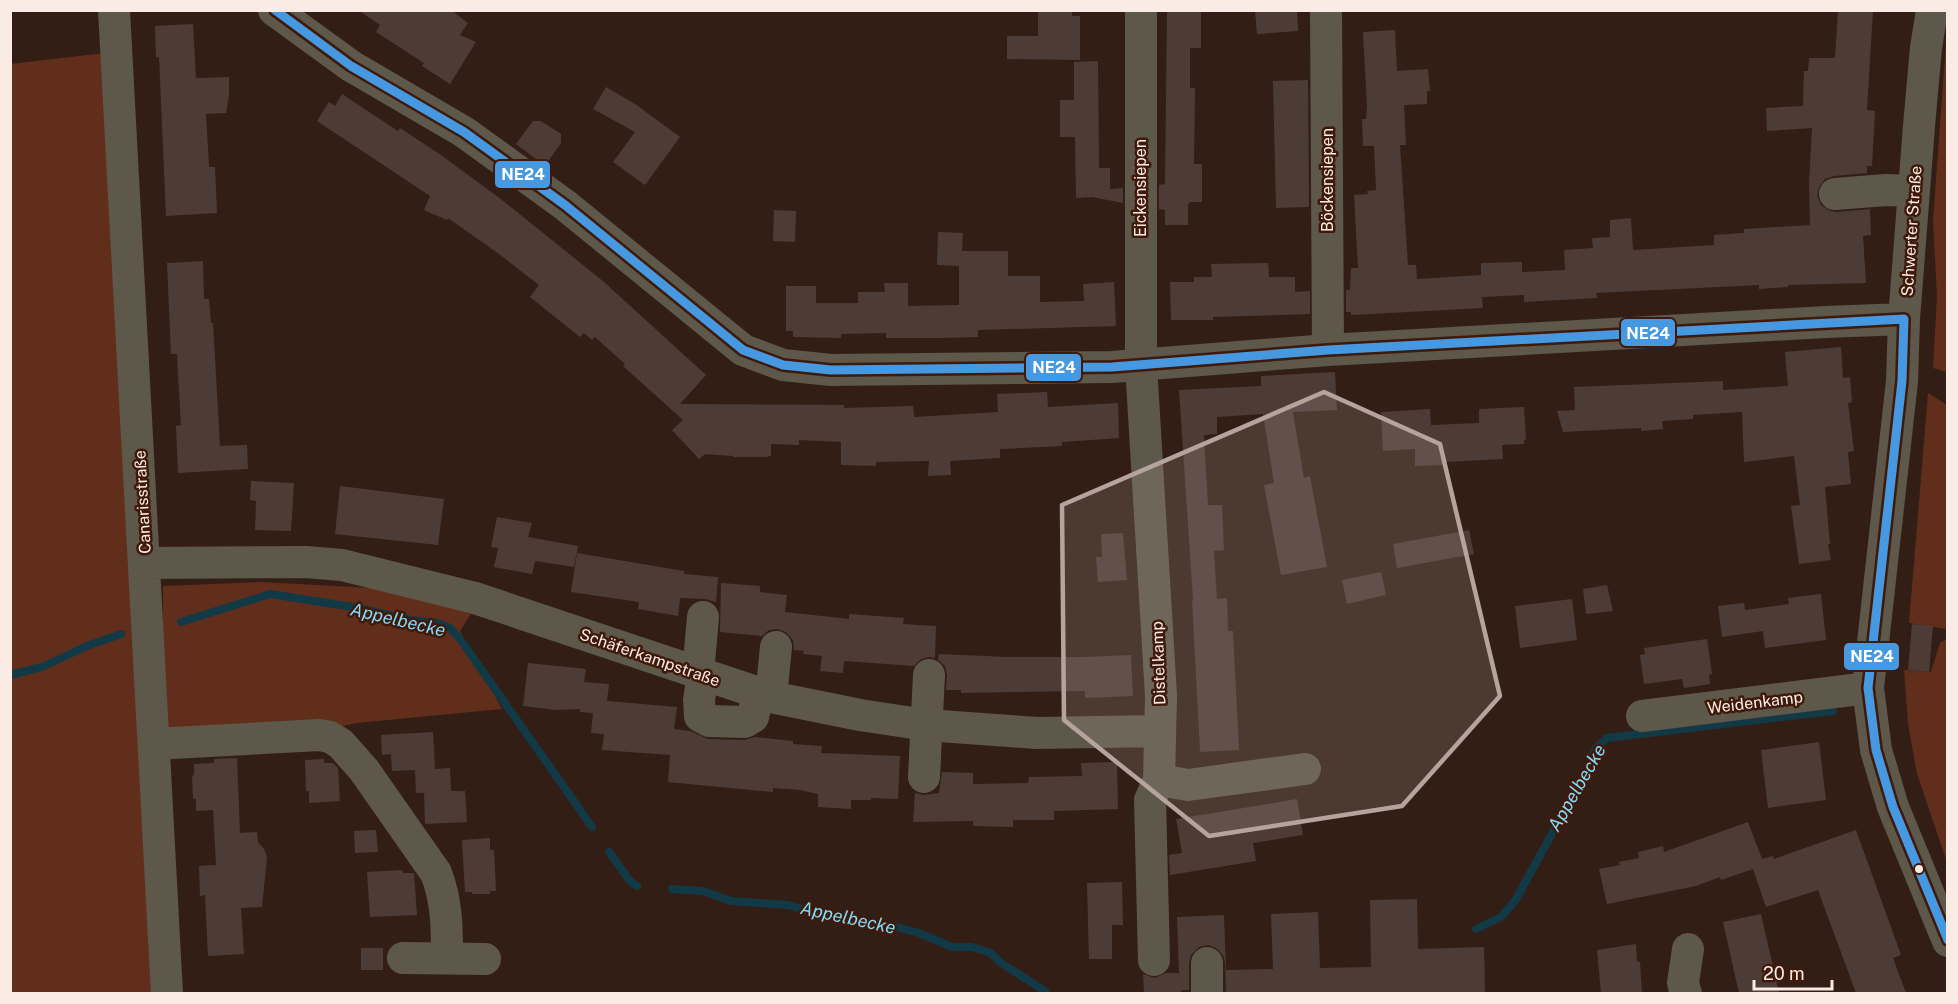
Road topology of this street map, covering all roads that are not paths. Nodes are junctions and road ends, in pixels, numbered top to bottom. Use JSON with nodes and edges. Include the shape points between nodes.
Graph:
{"nodes":[{"id":1,"x":114,"y":10,"type":"edge"},
{"id":2,"x":274,"y":10,"type":"edge"},
{"id":3,"x":1140,"y":10,"type":"edge"},
{"id":4,"x":1326,"y":10,"type":"edge"},
{"id":5,"x":1932,"y":10,"type":"edge"},
{"id":6,"x":1914,"y":191,"type":"junction"},
{"id":7,"x":1835,"y":194,"type":"dead end"},
{"id":8,"x":1904,"y":319,"type":"junction"},
{"id":9,"x":1328,"y":351,"type":"junction"},
{"id":10,"x":1141,"y":365,"type":"junction"},
{"id":11,"x":145,"y":563,"type":"junction"},
{"id":12,"x":703,"y":617,"type":"dead end"},
{"id":13,"x":776,"y":647,"type":"dead end"},
{"id":14,"x":700,"y":674,"type":"junction"},
{"id":15,"x":928,"y":675,"type":"dead end"},
{"id":16,"x":1868,"y":688,"type":"junction"},
{"id":17,"x":764,"y":695,"type":"junction"},
{"id":18,"x":1642,"y":716,"type":"dead end"},
{"id":19,"x":926,"y":725,"type":"junction"},
{"id":20,"x":1159,"y":731,"type":"junction"},
{"id":21,"x":154,"y":744,"type":"junction"},
{"id":22,"x":1305,"y":769,"type":"dead end"},
{"id":23,"x":924,"y":777,"type":"dead end"},
{"id":24,"x":1159,"y":780,"type":"junction"},
{"id":25,"x":1947,"y":941,"type":"edge"},
{"id":26,"x":1688,"y":949,"type":"dead end"},
{"id":27,"x":403,"y":958,"type":"dead end"},
{"id":28,"x":447,"y":958,"type":"junction"},
{"id":29,"x":485,"y":958,"type":"dead end"},
{"id":30,"x":1154,"y":960,"type":"dead end"},
{"id":31,"x":167,"y":993,"type":"edge"},
{"id":32,"x":1686,"y":993,"type":"edge"}],
"edges":[{"from":1,"to":11,"type":"street","name":"Canarisstraße"},
{"from":2,"to":10,"type":"street","via":[[351,66],[464,132],[565,205],[743,350],[783,365],[831,370]]},
{"from":3,"to":10,"type":"street","name":"Eickensiepen"},
{"from":4,"to":9,"type":"street","name":"Böckensiepen"},
{"from":5,"to":6,"type":"street","name":"Schwerter Straße"},
{"from":6,"to":7,"type":"street"},
{"from":6,"to":8,"type":"street","name":"Schwerter Straße"},
{"from":8,"to":9,"type":"street"},
{"from":8,"to":16,"type":"street","name":"Schwerter Straße","via":[[1902,381]]},
{"from":9,"to":10,"type":"street"},
{"from":10,"to":20,"type":"street","name":"Distelkamp","via":[[1161,696]]},
{"from":11,"to":14,"type":"street","name":"Schäferkampstraße","via":[[342,565],[476,598]]},
{"from":11,"to":21,"type":"street","name":"Canarisstraße"},
{"from":12,"to":14,"type":"street"},
{"from":13,"to":17,"type":"street"},
{"from":14,"to":17,"type":"street","name":"Schäferkampstraße"},
{"from":14,"to":17,"type":"street","via":[[700,716],[709,721],[745,722],[753,717]]},
{"from":15,"to":19,"type":"street"},
{"from":16,"to":18,"type":"street","name":"Weidenkamp"},
{"from":16,"to":25,"type":"street","name":"Schwerter Straße","via":[[1876,750],[1893,807]]},
{"from":17,"to":19,"type":"street","name":"Schäferkampstraße"},
{"from":19,"to":20,"type":"street","name":"Schäferkampstraße","via":[[1037,733]]},
{"from":19,"to":23,"type":"street"},
{"from":20,"to":24,"type":"street","name":"Distelkamp"},
{"from":21,"to":28,"type":"street","via":[[319,735],[341,744],[364,770],[436,873],[447,917]]},
{"from":21,"to":31,"type":"street","name":"Canarisstraße"},
{"from":22,"to":24,"type":"street","via":[[1188,785]]},
{"from":24,"to":30,"type":"street","name":"Distelkamp","via":[[1150,800]]},
{"from":26,"to":32,"type":"street","via":[[1683,983]]},
{"from":27,"to":28,"type":"street"},
{"from":28,"to":29,"type":"street"}]}
